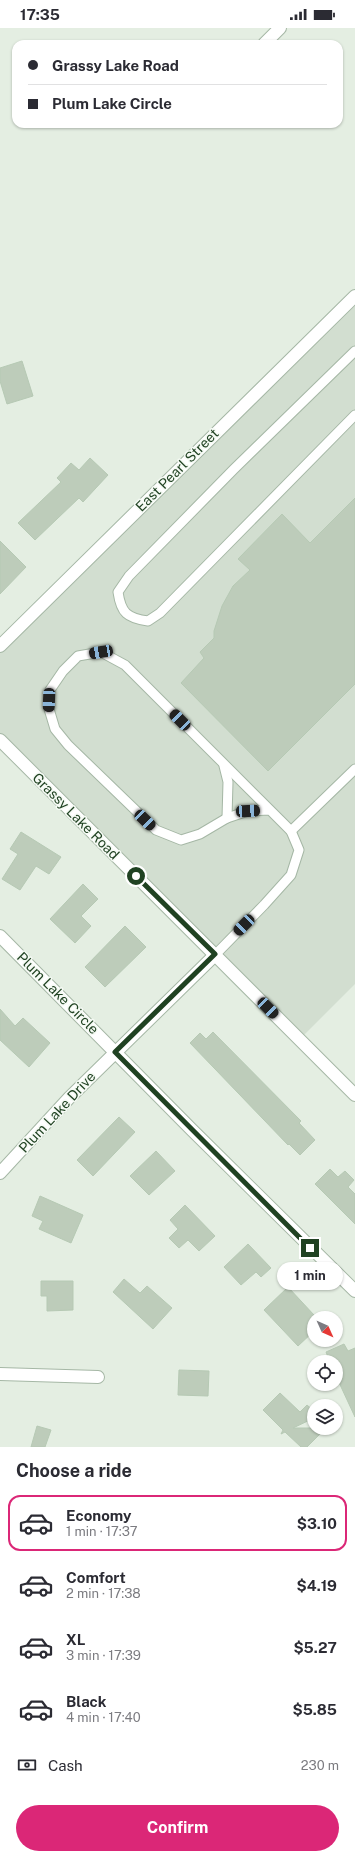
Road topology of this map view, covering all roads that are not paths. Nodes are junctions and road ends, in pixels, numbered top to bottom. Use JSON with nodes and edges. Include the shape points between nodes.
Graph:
{"nodes":[{"id":1,"x":280,"y":28,"type":"edge"},
{"id":2,"x":268,"y":40,"type":"edge"},
{"id":3,"x":355,"y":296,"type":"edge"},
{"id":4,"x":355,"y":351,"type":"edge"},
{"id":5,"x":355,"y":415,"type":"edge"},
{"id":6,"x":0,"y":646,"type":"edge"},
{"id":7,"x":0,"y":740,"type":"edge"},
{"id":8,"x":224,"y":764,"type":"junction"},
{"id":9,"x":355,"y":769,"type":"edge"},
{"id":10,"x":269,"y":810,"type":"junction"},
{"id":11,"x":227,"y":818,"type":"junction"},
{"id":12,"x":291,"y":831,"type":"junction"},
{"id":13,"x":0,"y":936,"type":"edge"},
{"id":14,"x":215,"y":954,"type":"junction"},
{"id":15,"x":115,"y":1052,"type":"junction"},
{"id":16,"x":355,"y":1095,"type":"edge"},
{"id":17,"x":0,"y":1173,"type":"edge"},
{"id":18,"x":355,"y":1291,"type":"edge"},
{"id":19,"x":0,"y":1374,"type":"edge"},
{"id":20,"x":98,"y":1377,"type":"dead end"}],
"edges":[{"from":1,"to":2,"type":"street"},
{"from":3,"to":6,"type":"street","name":"East Pearl Street"},
{"from":4,"to":5,"type":"lane","via":[[234,469],[130,576],[118,592],[120,607],[132,619],[148,621],[160,613]]},
{"from":7,"to":14,"type":"street","name":"Grassy Lake Road"},
{"from":8,"to":10,"type":"lane"},
{"from":8,"to":11,"type":"lane","via":[[228,782]]},
{"from":8,"to":11,"type":"lane","via":[[126,665],[101,652],[78,656],[63,671],[50,690],[49,709],[55,729],[156,830],[181,840],[200,834]]},
{"from":9,"to":12,"type":"lane"},
{"from":10,"to":11,"type":"lane","via":[[248,811]]},
{"from":10,"to":12,"type":"lane"},
{"from":12,"to":14,"type":"lane","via":[[299,850],[291,875]]},
{"from":13,"to":15,"type":"street","name":"Plum Lake Circle"},
{"from":14,"to":15,"type":"street"},
{"from":14,"to":16,"type":"street","name":"Grassy Lake Road"},
{"from":15,"to":17,"type":"street","name":"Plum Lake Drive"},
{"from":15,"to":18,"type":"street","name":"Plum Lake Circle"},
{"from":19,"to":20,"type":"street"}]}
